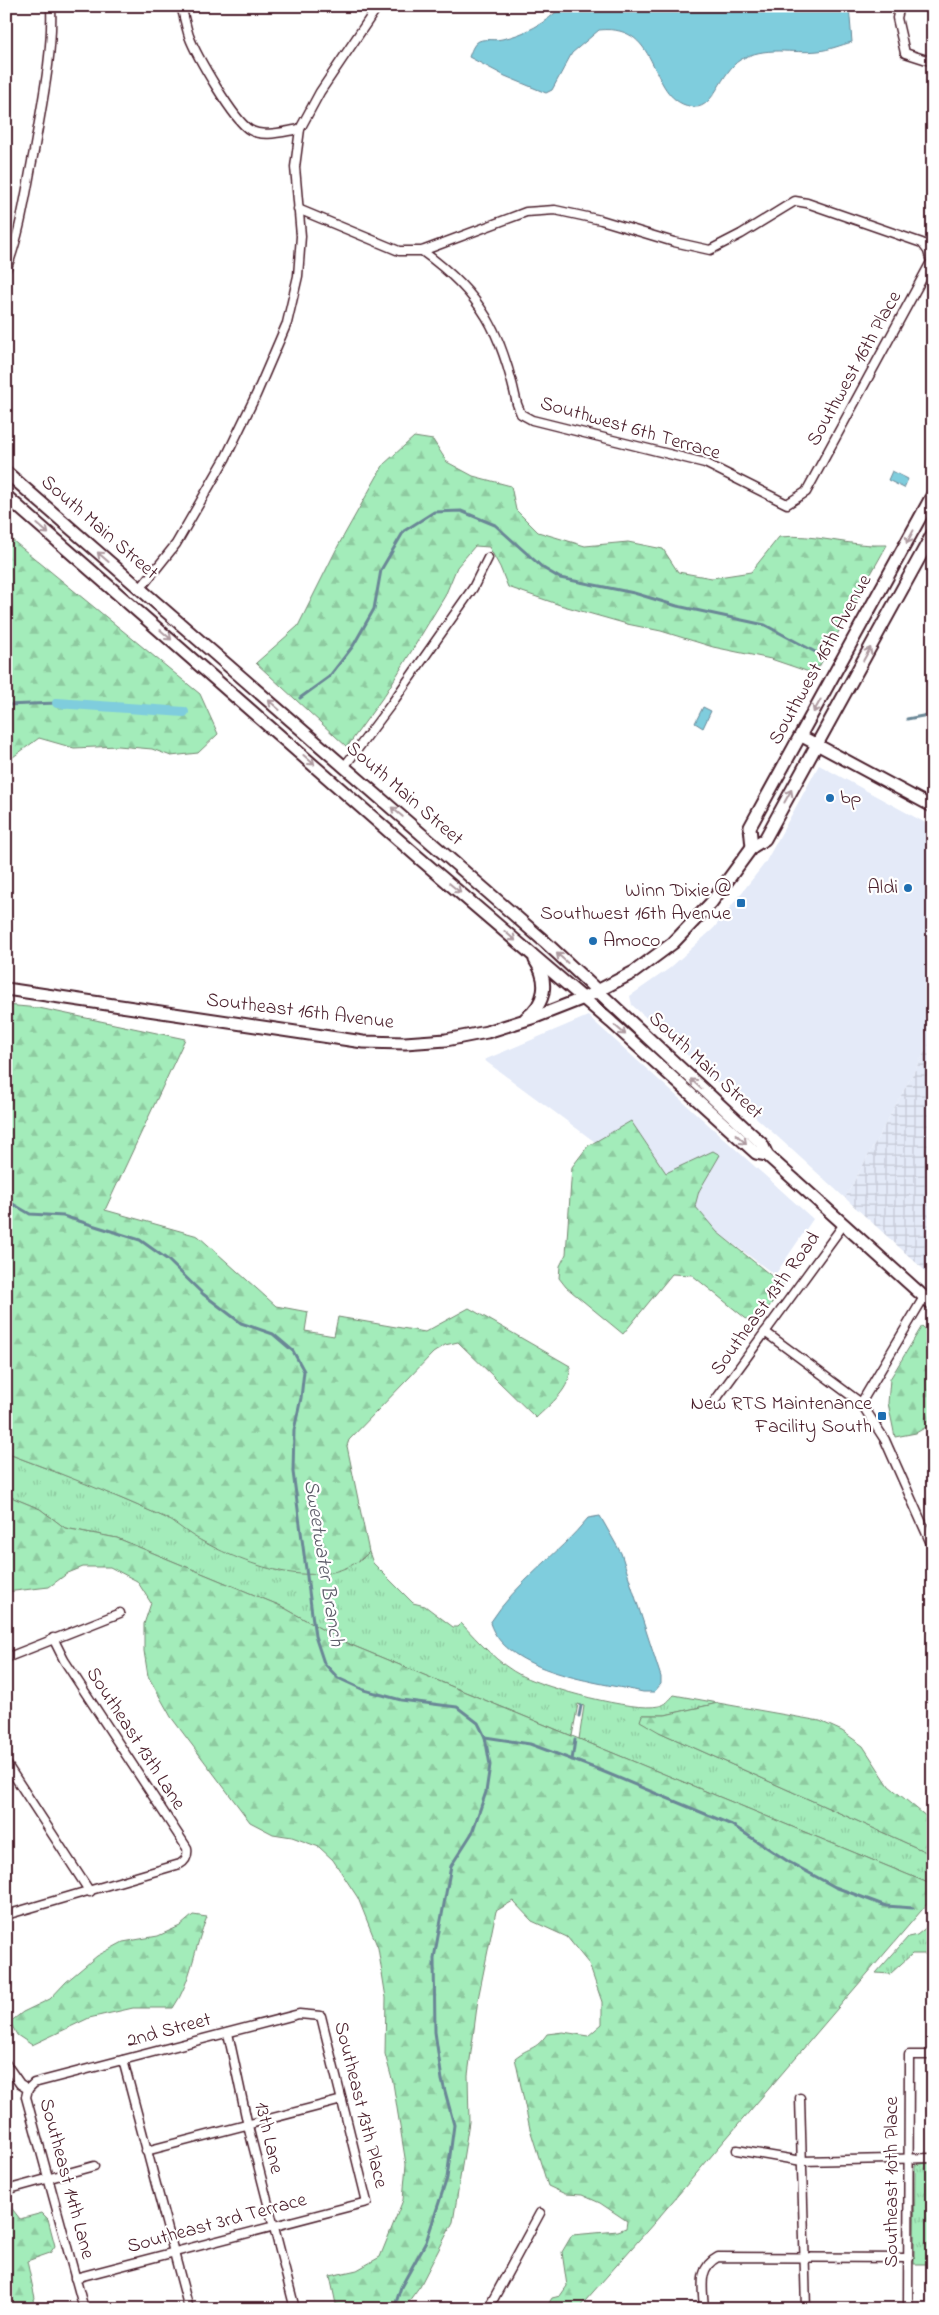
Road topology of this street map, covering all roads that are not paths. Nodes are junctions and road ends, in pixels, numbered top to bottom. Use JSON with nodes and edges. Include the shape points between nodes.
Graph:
{"nodes":[{"id":1,"x":51,"y":6,"type":"edge"},
{"id":2,"x":181,"y":6,"type":"edge"},
{"id":3,"x":378,"y":6,"type":"edge"},
{"id":4,"x":900,"y":6,"type":"edge"},
{"id":5,"x":933,"y":62,"type":"edge"},
{"id":6,"x":300,"y":129,"type":"junction"},
{"id":7,"x":298,"y":209,"type":"junction"},
{"id":8,"x":422,"y":251,"type":"junction"},
{"id":9,"x":6,"y":270,"type":"edge"},
{"id":10,"x":6,"y":472,"type":"edge"},
{"id":11,"x":933,"y":494,"type":"edge"},
{"id":12,"x":6,"y":496,"type":"edge"},
{"id":13,"x":798,"y":498,"type":"joint"},
{"id":14,"x":933,"y":533,"type":"edge"},
{"id":15,"x":488,"y":558,"type":"dead end"},
{"id":16,"x":140,"y":589,"type":"junction"},
{"id":17,"x":127,"y":601,"type":"junction"},
{"id":18,"x":801,"y":736,"type":"junction"},
{"id":19,"x":817,"y":744,"type":"junction"},
{"id":20,"x":344,"y":767,"type":"junction"},
{"id":21,"x":331,"y":780,"type":"junction"},
{"id":22,"x":933,"y":807,"type":"edge"},
{"id":23,"x":434,"y":843,"type":"junction"},
{"id":24,"x":752,"y":847,"type":"junction"},
{"id":25,"x":418,"y":857,"type":"junction"},
{"id":26,"x":529,"y":952,"type":"junction"},
{"id":27,"x":6,"y":989,"type":"edge"},
{"id":28,"x":598,"y":991,"type":"junction"},
{"id":29,"x":584,"y":998,"type":"junction"},
{"id":30,"x":521,"y":1022,"type":"junction"},
{"id":31,"x":766,"y":1155,"type":"junction"},
{"id":32,"x":844,"y":1224,"type":"junction"},
{"id":33,"x":928,"y":1301,"type":"edge"},
{"id":34,"x":765,"y":1332,"type":"junction"},
{"id":35,"x":714,"y":1402,"type":"dead end"},
{"id":36,"x":861,"y":1402,"type":"junction"},
{"id":37,"x":933,"y":1548,"type":"edge"},
{"id":38,"x":120,"y":1613,"type":"dead end"},
{"id":39,"x":53,"y":1638,"type":"junction"},
{"id":40,"x":6,"y":1658,"type":"edge"},
{"id":41,"x":6,"y":1763,"type":"edge"},
{"id":42,"x":90,"y":1892,"type":"junction"},
{"id":43,"x":6,"y":1916,"type":"edge"},
{"id":44,"x":321,"y":2016,"type":"joint"},
{"id":45,"x":228,"y":2033,"type":"junction"},
{"id":46,"x":933,"y":2055,"type":"edge"},
{"id":47,"x":123,"y":2060,"type":"junction"},
{"id":48,"x":6,"y":2064,"type":"edge"},
{"id":49,"x":28,"y":2089,"type":"junction"},
{"id":50,"x":800,"y":2098,"type":"dead end"},
{"id":51,"x":342,"y":2100,"type":"junction"},
{"id":52,"x":248,"y":2126,"type":"junction"},
{"id":53,"x":737,"y":2150,"type":"dead end"},
{"id":54,"x":146,"y":2151,"type":"junction"},
{"id":55,"x":908,"y":2158,"type":"junction"},
{"id":56,"x":933,"y":2158,"type":"edge"},
{"id":57,"x":802,"y":2161,"type":"junction"},
{"id":58,"x":94,"y":2166,"type":"dead end"},
{"id":59,"x":48,"y":2179,"type":"junction"},
{"id":60,"x":6,"y":2190,"type":"edge"},
{"id":61,"x":367,"y":2202,"type":"joint"},
{"id":62,"x":540,"y":2213,"type":"dead end"},
{"id":63,"x":273,"y":2226,"type":"junction"},
{"id":64,"x":175,"y":2252,"type":"junction"},
{"id":65,"x":805,"y":2258,"type":"junction"},
{"id":66,"x":909,"y":2258,"type":"junction"},
{"id":67,"x":75,"y":2278,"type":"junction"},
{"id":68,"x":84,"y":2309,"type":"edge"},
{"id":69,"x":189,"y":2309,"type":"edge"},
{"id":70,"x":295,"y":2309,"type":"edge"},
{"id":71,"x":488,"y":2309,"type":"edge"},
{"id":72,"x":704,"y":2309,"type":"edge"},
{"id":73,"x":806,"y":2309,"type":"edge"},
{"id":74,"x":908,"y":2309,"type":"edge"}],
"edges":[{"from":1,"to":9,"type":"street","via":[[52,26],[42,102],[21,222]]},
{"from":2,"to":6,"type":"street","via":[[189,38],[239,121],[251,131],[268,134]]},
{"from":3,"to":6,"type":"street","via":[[320,92]]},
{"from":4,"to":5,"type":"street","via":[[897,18],[905,53]]},
{"from":6,"to":7,"type":"street","via":[[296,167]]},
{"from":7,"to":8,"type":"street","via":[[399,251]]},
{"from":7,"to":16,"type":"street","via":[[301,236],[298,276],[287,323],[225,458],[176,544]]},
{"from":8,"to":13,"type":"street","name":"Southwest 6th Terrace","via":[[452,274],[484,311],[500,341],[521,414],[532,420],[705,463],[787,504]]},
{"from":8,"to":13,"type":"street","name":"Southwest 16th Place","via":[[526,212],[555,210],[710,250],[794,201],[922,243],[931,262],[806,492]]},
{"from":16,"to":10,"type":"main road","name":"South Main Street","one_way":true},
{"from":11,"to":18,"type":"main road","name":"Southwest 16th Avenue","one_way":true},
{"from":12,"to":17,"type":"main road","name":"South Main Street","one_way":true},
{"from":19,"to":14,"type":"main road","name":"Southwest 16th Avenue","one_way":true},
{"from":15,"to":20,"type":"street","via":[[473,588]]},
{"from":16,"to":17,"type":"main road"},
{"from":20,"to":16,"type":"main road","name":"South Main Street","one_way":true},
{"from":17,"to":21,"type":"main road","name":"South Main Street","one_way":true},
{"from":18,"to":19,"type":"street"},
{"from":18,"to":24,"type":"main road","name":"Southwest 16th Avenue","via":[[750,827]]},
{"from":19,"to":22,"type":"street"},
{"from":24,"to":19,"type":"main road","name":"Southwest 16th Avenue","one_way":true,"via":[[765,839]]},
{"from":20,"to":21,"type":"main road"},
{"from":23,"to":20,"type":"main road","name":"South Main Street","one_way":true},
{"from":21,"to":25,"type":"main road","name":"South Main Street"},
{"from":23,"to":25,"type":"main road"},
{"from":28,"to":23,"type":"main road","name":"South Main Street","one_way":true},
{"from":24,"to":28,"type":"main road","name":"Southwest 16th Avenue","via":[[712,903],[673,943],[634,972]]},
{"from":25,"to":26,"type":"main road","name":"South Main Street","one_way":true},
{"from":26,"to":29,"type":"main road","name":"South Main Street"},
{"from":26,"to":30,"type":"main road","via":[[543,976],[544,994],[536,1009]]},
{"from":27,"to":30,"type":"main road","name":"Southeast 16th Avenue","via":[[363,1042],[446,1040]]},
{"from":28,"to":29,"type":"main road","name":"Southwest 16th Avenue"},
{"from":31,"to":28,"type":"main road","name":"South Main Street","one_way":true,"via":[[762,1144],[664,1056]]},
{"from":29,"to":30,"type":"main road","name":"Southeast 16th Avenue"},
{"from":29,"to":31,"type":"main road","name":"South Main Street","one_way":true,"via":[[756,1153]]},
{"from":31,"to":32,"type":"main road","name":"South Main Street"},
{"from":32,"to":33,"type":"main road","name":"South Main Street"},
{"from":32,"to":34,"type":"street","name":"Southeast 13th Road"},
{"from":33,"to":36,"type":"street"},
{"from":34,"to":35,"type":"street","name":"Southeast 13th Road"},
{"from":34,"to":36,"type":"street"},
{"from":36,"to":37,"type":"street","via":[[885,1440]]},
{"from":38,"to":39,"type":"street"},
{"from":39,"to":40,"type":"street"},
{"from":39,"to":42,"type":"street","name":"Southeast 13th Lane","via":[[64,1660],[187,1848],[187,1857],[180,1864]]},
{"from":41,"to":42,"type":"street"},
{"from":42,"to":43,"type":"street"},
{"from":44,"to":45,"type":"street","name":"2nd Street","via":[[299,2014]]},
{"from":44,"to":51,"type":"street","name":"Southeast 13th Place"},
{"from":45,"to":47,"type":"street","name":"2nd Street"},
{"from":45,"to":52,"type":"street","name":"13th Lane"},
{"from":46,"to":55,"type":"street","name":"Southeast 10th Place","via":[[909,2055]]},
{"from":47,"to":49,"type":"street","name":"2nd Street","via":[[34,2083]]},
{"from":47,"to":54,"type":"street"},
{"from":48,"to":49,"type":"street","name":"Southeast 14th Lane","via":[[20,2084]]},
{"from":49,"to":59,"type":"street","name":"Southeast 14th Lane","via":[[26,2097]]},
{"from":50,"to":57,"type":"street"},
{"from":51,"to":52,"type":"street"},
{"from":51,"to":61,"type":"street","name":"Southeast 13th Place"},
{"from":52,"to":54,"type":"street"},
{"from":52,"to":63,"type":"street","name":"13th Lane"},
{"from":53,"to":57,"type":"street"},
{"from":54,"to":64,"type":"street"},
{"from":55,"to":56,"type":"street"},
{"from":55,"to":57,"type":"street"},
{"from":55,"to":66,"type":"street","name":"Southeast 10th Place"},
{"from":57,"to":65,"type":"street"},
{"from":58,"to":59,"type":"street"},
{"from":59,"to":60,"type":"street"},
{"from":59,"to":67,"type":"street","name":"Southeast 14th Lane"},
{"from":61,"to":63,"type":"street","name":"Southeast 3rd Terrace"},
{"from":62,"to":71,"type":"street"},
{"from":63,"to":64,"type":"street","name":"Southeast 3rd Terrace"},
{"from":63,"to":70,"type":"street","name":"13th Lane"},
{"from":64,"to":67,"type":"street","name":"Southeast 3rd Terrace"},
{"from":64,"to":69,"type":"street"},
{"from":65,"to":66,"type":"street"},
{"from":65,"to":72,"type":"street","via":[[718,2257],[704,2269]]},
{"from":65,"to":73,"type":"street"},
{"from":66,"to":74,"type":"street","name":"Southeast 10th Place"},
{"from":67,"to":68,"type":"street","name":"Southeast 14th Lane"}]}
